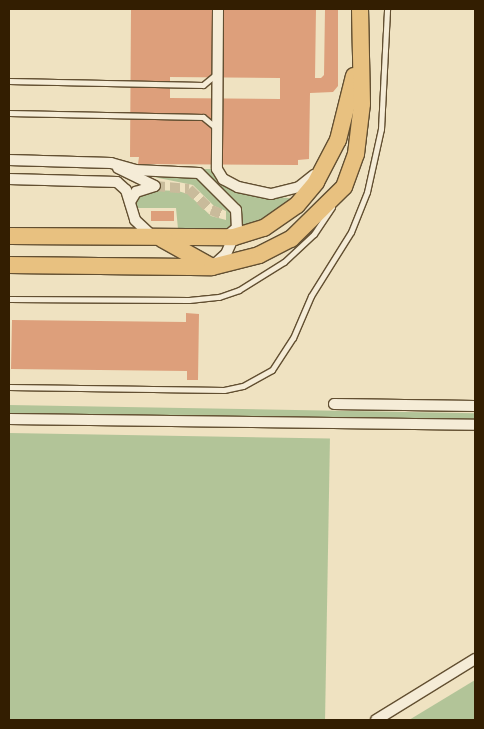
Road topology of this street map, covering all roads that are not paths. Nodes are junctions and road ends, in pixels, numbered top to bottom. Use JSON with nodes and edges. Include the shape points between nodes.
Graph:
{"nodes":[{"id":1,"x":213,"y":9,"type":"edge"},
{"id":2,"x":360,"y":9,"type":"edge"},
{"id":3,"x":387,"y":9,"type":"edge"},
{"id":4,"x":218,"y":14,"type":"edge"},
{"id":5,"x":359,"y":50,"type":"junction"},
{"id":6,"x":217,"y":72,"type":"junction"},
{"id":7,"x":9,"y":81,"type":"edge"},
{"id":8,"x":9,"y":113,"type":"edge"},
{"id":9,"x":216,"y":130,"type":"junction"},
{"id":10,"x":9,"y":160,"type":"edge"},
{"id":11,"x":327,"y":162,"type":"junction"},
{"id":12,"x":111,"y":163,"type":"junction"},
{"id":13,"x":9,"y":179,"type":"edge"},
{"id":14,"x":344,"y":188,"type":"junction"},
{"id":15,"x":130,"y":202,"type":"junction"},
{"id":16,"x":232,"y":234,"type":"junction"},
{"id":17,"x":151,"y":235,"type":"junction"},
{"id":18,"x":9,"y":236,"type":"edge"},
{"id":19,"x":9,"y":265,"type":"edge"},
{"id":20,"x":212,"y":267,"type":"junction"},
{"id":21,"x":9,"y":299,"type":"edge"},
{"id":22,"x":9,"y":386,"type":"edge"},
{"id":23,"x":334,"y":404,"type":"dead end"},
{"id":24,"x":475,"y":406,"type":"edge"},
{"id":25,"x":9,"y":419,"type":"edge"},
{"id":26,"x":475,"y":425,"type":"edge"},
{"id":27,"x":475,"y":659,"type":"edge"},
{"id":28,"x":376,"y":720,"type":"edge"}],
"edges":[{"from":1,"to":4,"type":"lane"},
{"from":2,"to":5,"type":"main road"},
{"from":3,"to":22,"type":"lane","via":[[384,105],[374,170],[351,232],[311,296],[285,352],[260,379],[243,386],[202,391]]},
{"from":4,"to":6,"type":"street"},
{"from":5,"to":11,"type":"main road","via":[[344,119]]},
{"from":5,"to":14,"type":"main road","via":[[361,124],[356,154]]},
{"from":6,"to":7,"type":"lane","via":[[203,85]]},
{"from":6,"to":9,"type":"street"},
{"from":8,"to":9,"type":"lane","via":[[203,117],[212,121]]},
{"from":9,"to":11,"type":"street","via":[[217,169],[224,179],[246,191],[290,191],[306,182]]},
{"from":10,"to":12,"type":"street"},
{"from":11,"to":16,"type":"main road","via":[[297,205],[264,228]]},
{"from":12,"to":15,"type":"street","via":[[136,180],[155,186],[136,192]]},
{"from":12,"to":16,"type":"street","via":[[135,170],[198,173],[233,205],[238,214]]},
{"from":13,"to":15,"type":"street","via":[[117,182],[124,186]]},
{"from":14,"to":20,"type":"main road","via":[[319,214],[275,249]]},
{"from":14,"to":21,"type":"lane","via":[[326,218],[300,248],[252,282],[219,297],[190,300]]},
{"from":15,"to":17,"type":"street","via":[[135,220]]},
{"from":16,"to":17,"type":"main road"},
{"from":16,"to":20,"type":"street","via":[[226,254]]},
{"from":17,"to":18,"type":"main road"},
{"from":17,"to":20,"type":"main road"},
{"from":19,"to":20,"type":"main road"},
{"from":23,"to":24,"type":"street"},
{"from":25,"to":26,"type":"street"},
{"from":27,"to":28,"type":"street"}]}
